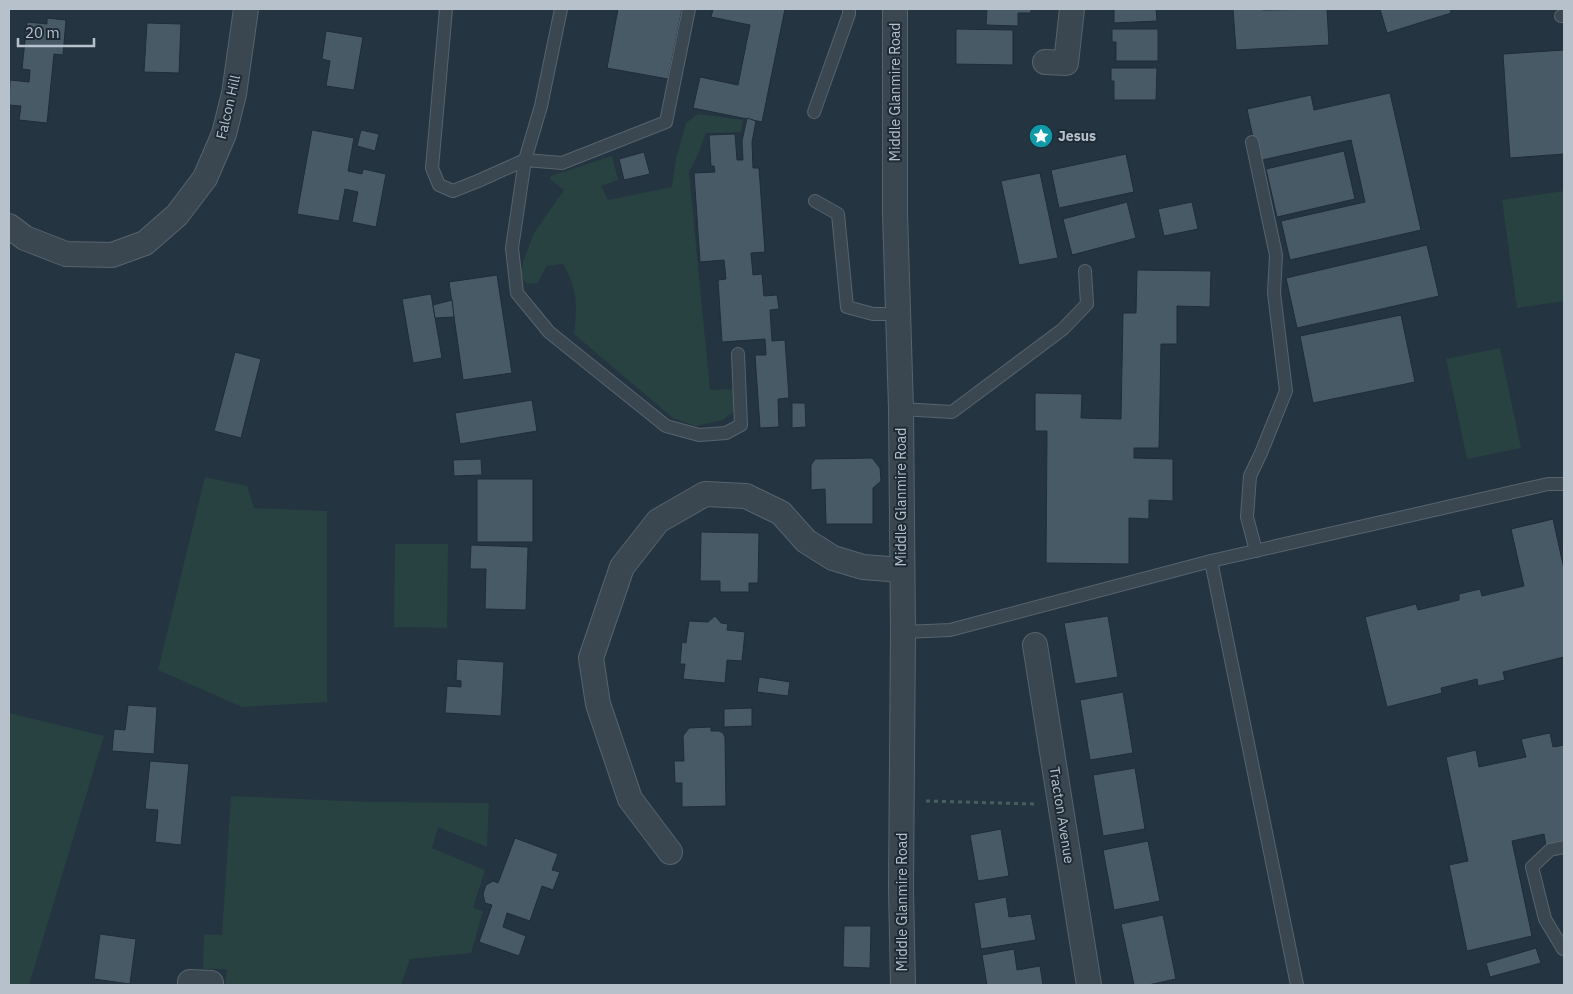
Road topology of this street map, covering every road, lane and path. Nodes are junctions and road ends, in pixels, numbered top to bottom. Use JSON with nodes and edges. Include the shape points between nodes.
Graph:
{"nodes":[{"id":1,"x":246,"y":9,"type":"edge"},
{"id":2,"x":446,"y":9,"type":"edge"},
{"id":3,"x":561,"y":9,"type":"edge"},
{"id":4,"x":689,"y":9,"type":"edge"},
{"id":5,"x":849,"y":9,"type":"edge"},
{"id":6,"x":895,"y":9,"type":"edge"},
{"id":7,"x":1072,"y":9,"type":"edge"},
{"id":8,"x":1045,"y":62,"type":"dead end"},
{"id":9,"x":814,"y":112,"type":"dead end"},
{"id":10,"x":1252,"y":142,"type":"dead end"},
{"id":11,"x":525,"y":160,"type":"junction"},
{"id":12,"x":814,"y":201,"type":"dead end"},
{"id":13,"x":9,"y":226,"type":"edge"},
{"id":14,"x":1085,"y":271,"type":"dead end"},
{"id":15,"x":898,"y":314,"type":"junction"},
{"id":16,"x":738,"y":354,"type":"dead end"},
{"id":17,"x":901,"y":410,"type":"junction"},
{"id":18,"x":1564,"y":484,"type":"edge"},
{"id":19,"x":1256,"y":551,"type":"junction"},
{"id":20,"x":1211,"y":561,"type":"junction"},
{"id":21,"x":902,"y":570,"type":"junction"},
{"id":22,"x":903,"y":632,"type":"junction"},
{"id":23,"x":1035,"y":645,"type":"dead end"},
{"id":24,"x":902,"y":800,"type":"junction"},
{"id":25,"x":1060,"y":804,"type":"junction"},
{"id":26,"x":1564,"y":847,"type":"edge"},
{"id":27,"x":670,"y":852,"type":"dead end"},
{"id":28,"x":1564,"y":949,"type":"edge"},
{"id":29,"x":903,"y":985,"type":"edge"},
{"id":30,"x":1089,"y":985,"type":"edge"},
{"id":31,"x":1297,"y":985,"type":"edge"}],
"edges":[{"from":1,"to":13,"type":"street","name":"Falcon Hill","via":[[234,94],[224,134],[205,178],[178,215],[145,243],[112,255],[66,254],[25,238]]},
{"from":2,"to":11,"type":"lane","via":[[432,168],[439,185],[453,191]]},
{"from":3,"to":11,"type":"lane","via":[[541,106]]},
{"from":4,"to":11,"type":"lane","via":[[666,122],[562,163]]},
{"from":5,"to":9,"type":"lane"},
{"from":6,"to":15,"type":"street","name":"Middle Glanmire Road","via":[[894,213]]},
{"from":7,"to":8,"type":"street","via":[[1066,63]]},
{"from":10,"to":19,"type":"lane","via":[[1276,255],[1274,293],[1286,391],[1250,476],[1247,517]]},
{"from":11,"to":16,"type":"lane","via":[[512,248],[516,293],[549,332],[666,426],[699,435],[726,433],[741,425]]},
{"from":12,"to":15,"type":"lane","via":[[838,214],[847,308],[873,314]]},
{"from":14,"to":17,"type":"lane","via":[[1088,304],[1063,329],[952,412]]},
{"from":15,"to":17,"type":"street","name":"Middle Glanmire Road"},
{"from":17,"to":21,"type":"street","name":"Middle Glanmire Road"},
{"from":18,"to":19,"type":"lane","via":[[1548,484]]},
{"from":19,"to":20,"type":"lane"},
{"from":20,"to":22,"type":"lane","via":[[950,630]]},
{"from":20,"to":31,"type":"lane"},
{"from":21,"to":22,"type":"street","name":"Middle Glanmire Road"},
{"from":21,"to":27,"type":"street","via":[[863,567],[833,558],[806,541],[781,514],[746,496],[705,494],[658,521],[622,567],[591,658],[598,704],[630,799]]},
{"from":22,"to":24,"type":"street","name":"Middle Glanmire Road"},
{"from":23,"to":25,"type":"street","name":"Tracton Avenue"},
{"from":24,"to":25,"type":"path"},
{"from":24,"to":29,"type":"street","name":"Middle Glanmire Road"},
{"from":25,"to":30,"type":"street","name":"Tracton Avenue"},
{"from":26,"to":28,"type":"lane","via":[[1550,850],[1532,867],[1545,919]]}]}
